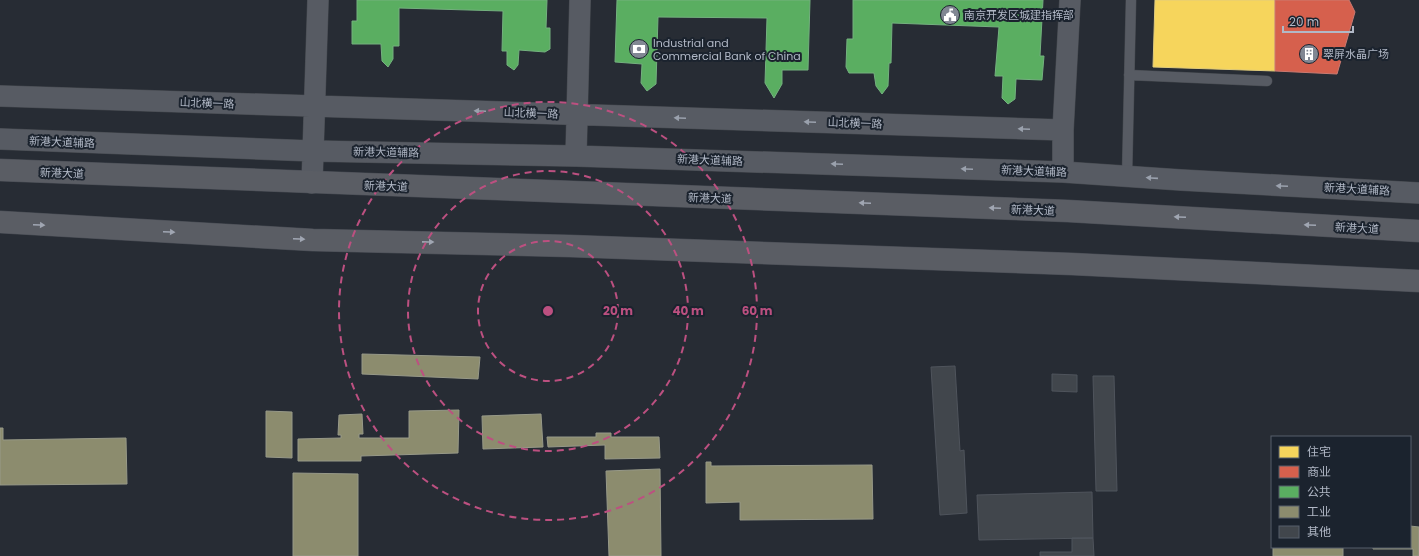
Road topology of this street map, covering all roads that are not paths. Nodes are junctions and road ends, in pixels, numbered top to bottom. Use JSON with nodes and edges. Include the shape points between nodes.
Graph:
{"nodes":[{"id":1,"x":318,"y":0,"type":"edge"},
{"id":2,"x":580,"y":0,"type":"edge"},
{"id":3,"x":1070,"y":0,"type":"edge"},
{"id":4,"x":1131,"y":0,"type":"edge"},
{"id":5,"x":1129,"y":75,"type":"junction"},
{"id":6,"x":1267,"y":81,"type":"dead end"},
{"id":7,"x":0,"y":96,"type":"edge"},
{"id":8,"x":314,"y":106,"type":"junction"},
{"id":9,"x":578,"y":115,"type":"junction"},
{"id":10,"x":1062,"y":130,"type":"junction"},
{"id":11,"x":0,"y":139,"type":"edge"},
{"id":12,"x":313,"y":151,"type":"junction"},
{"id":13,"x":576,"y":156,"type":"junction"},
{"id":14,"x":0,"y":170,"type":"edge"},
{"id":15,"x":1063,"y":172,"type":"junction"},
{"id":16,"x":1127,"y":176,"type":"junction"},
{"id":17,"x":312,"y":183,"type":"junction"},
{"id":18,"x":1419,"y":193,"type":"edge"},
{"id":19,"x":1419,"y":216,"type":"edge"},
{"id":20,"x":0,"y":222,"type":"edge"},
{"id":21,"x":1398,"y":230,"type":"junction"},
{"id":22,"x":1419,"y":231,"type":"edge"},
{"id":23,"x":1419,"y":281,"type":"edge"}],
"edges":[{"from":1,"to":8,"type":"street"},
{"from":2,"to":9,"type":"street"},
{"from":3,"to":10,"type":"street"},
{"from":4,"to":5,"type":"lane"},
{"from":5,"to":6,"type":"lane"},
{"from":5,"to":16,"type":"lane"},
{"from":7,"to":8,"type":"street","name":"山北横一路"},
{"from":9,"to":8,"type":"street","name":"山北横一路","one_way":true},
{"from":8,"to":12,"type":"street"},
{"from":10,"to":9,"type":"street","name":"山北横一路","one_way":true},
{"from":9,"to":13,"type":"street"},
{"from":10,"to":15,"type":"street"},
{"from":11,"to":12,"type":"street","name":"新港大道辅路"},
{"from":12,"to":13,"type":"street","name":"新港大道辅路"},
{"from":12,"to":17,"type":"street"},
{"from":15,"to":13,"type":"street","name":"新港大道辅路","one_way":true},
{"from":14,"to":17,"type":"main road","name":"新港大道"},
{"from":15,"to":16,"type":"street","name":"新港大道辅路"},
{"from":18,"to":16,"type":"street","name":"新港大道辅路","one_way":true},
{"from":21,"to":17,"type":"main road","name":"新港大道","one_way":true,"via":[[1068,211]]},
{"from":19,"to":21,"type":"main road"},
{"from":20,"to":23,"type":"main road","one_way":true,"via":[[313,240],[1064,263]]},
{"from":21,"to":22,"type":"main road","name":"新港大道"}]}
